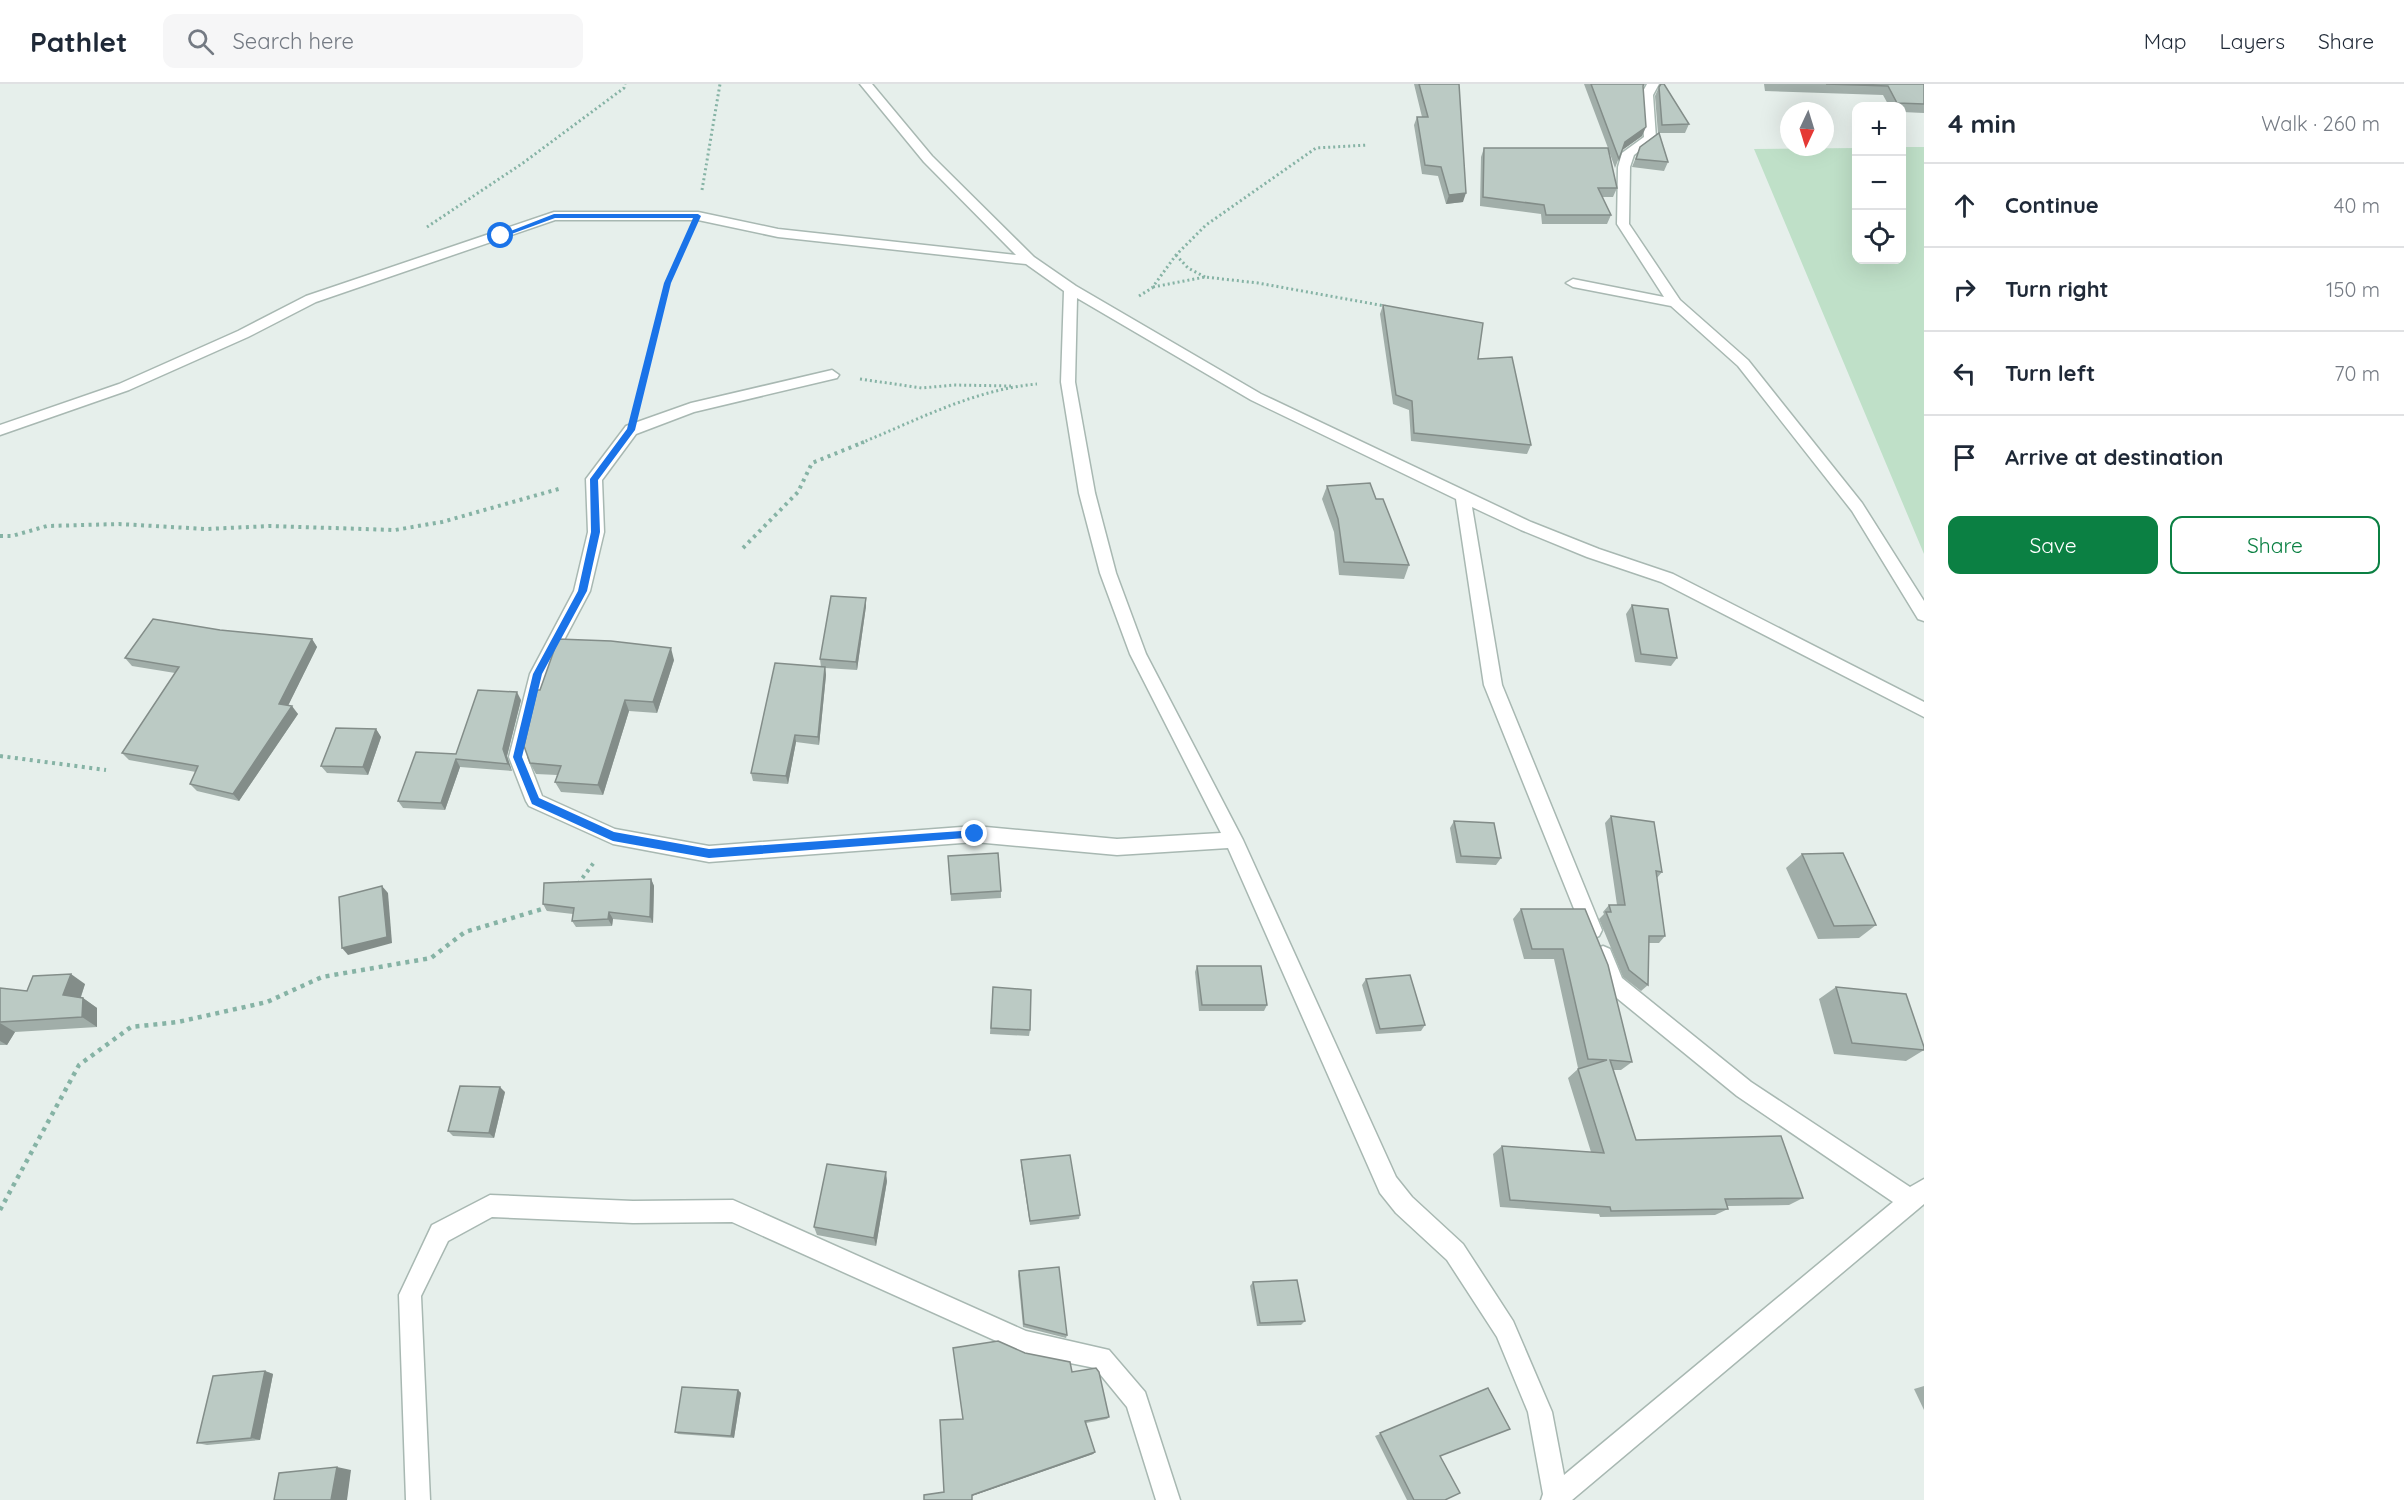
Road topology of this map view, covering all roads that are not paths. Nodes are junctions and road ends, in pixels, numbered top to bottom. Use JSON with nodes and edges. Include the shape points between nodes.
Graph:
{"nodes":[{"id":1,"x":866,"y":84,"type":"edge"},
{"id":2,"x":1653,"y":84,"type":"edge"},
{"id":3,"x":1029,"y":261,"type":"junction"},
{"id":4,"x":1573,"y":283,"type":"dead end"},
{"id":5,"x":1071,"y":289,"type":"junction"},
{"id":6,"x":1675,"y":303,"type":"junction"},
{"id":7,"x":832,"y":375,"type":"road end"},
{"id":8,"x":0,"y":430,"type":"edge"},
{"id":9,"x":1463,"y":497,"type":"junction"},
{"id":10,"x":1924,"y":615,"type":"edge"},
{"id":11,"x":1924,"y":710,"type":"edge"},
{"id":12,"x":1234,"y":840,"type":"junction"},
{"id":13,"x":1917,"y":1195,"type":"edge"},
{"id":14,"x":1555,"y":1499,"type":"edge"},
{"id":15,"x":417,"y":1500,"type":"edge"},
{"id":16,"x":1168,"y":1500,"type":"edge"}],
"edges":[{"from":1,"to":3,"type":"street","via":[[928,159]]},
{"from":2,"to":6,"type":"street","via":[[1647,95],[1650,138],[1629,153],[1624,167],[1623,224]]},
{"from":3,"to":5,"type":"street"},
{"from":3,"to":8,"type":"street","via":[[778,233],[698,216],[554,216],[311,299],[124,387]]},
{"from":4,"to":6,"type":"street"},
{"from":5,"to":9,"type":"street","via":[[1256,397]]},
{"from":5,"to":12,"type":"street","via":[[1068,382],[1087,493],[1108,573],[1138,654]]},
{"from":6,"to":10,"type":"street","via":[[1750,372],[1857,507]]},
{"from":7,"to":12,"type":"street","via":[[691,408],[631,430],[594,479],[596,532],[582,591],[538,674],[518,757],[535,801],[613,836],[709,854],[975,834],[1118,847]]},
{"from":9,"to":11,"type":"street","via":[[1593,554],[1667,578]]},
{"from":9,"to":13,"type":"street","via":[[1493,685],[1614,984],[1744,1089]]},
{"from":12,"to":14,"type":"street","via":[[1388,1185],[1455,1252],[1505,1329],[1540,1412]]},
{"from":13,"to":14,"type":"street"},
{"from":15,"to":16,"type":"street","via":[[410,1295],[440,1233],[490,1206],[633,1212],[733,1211],[1025,1342],[1101,1358],[1137,1400]]}]}
